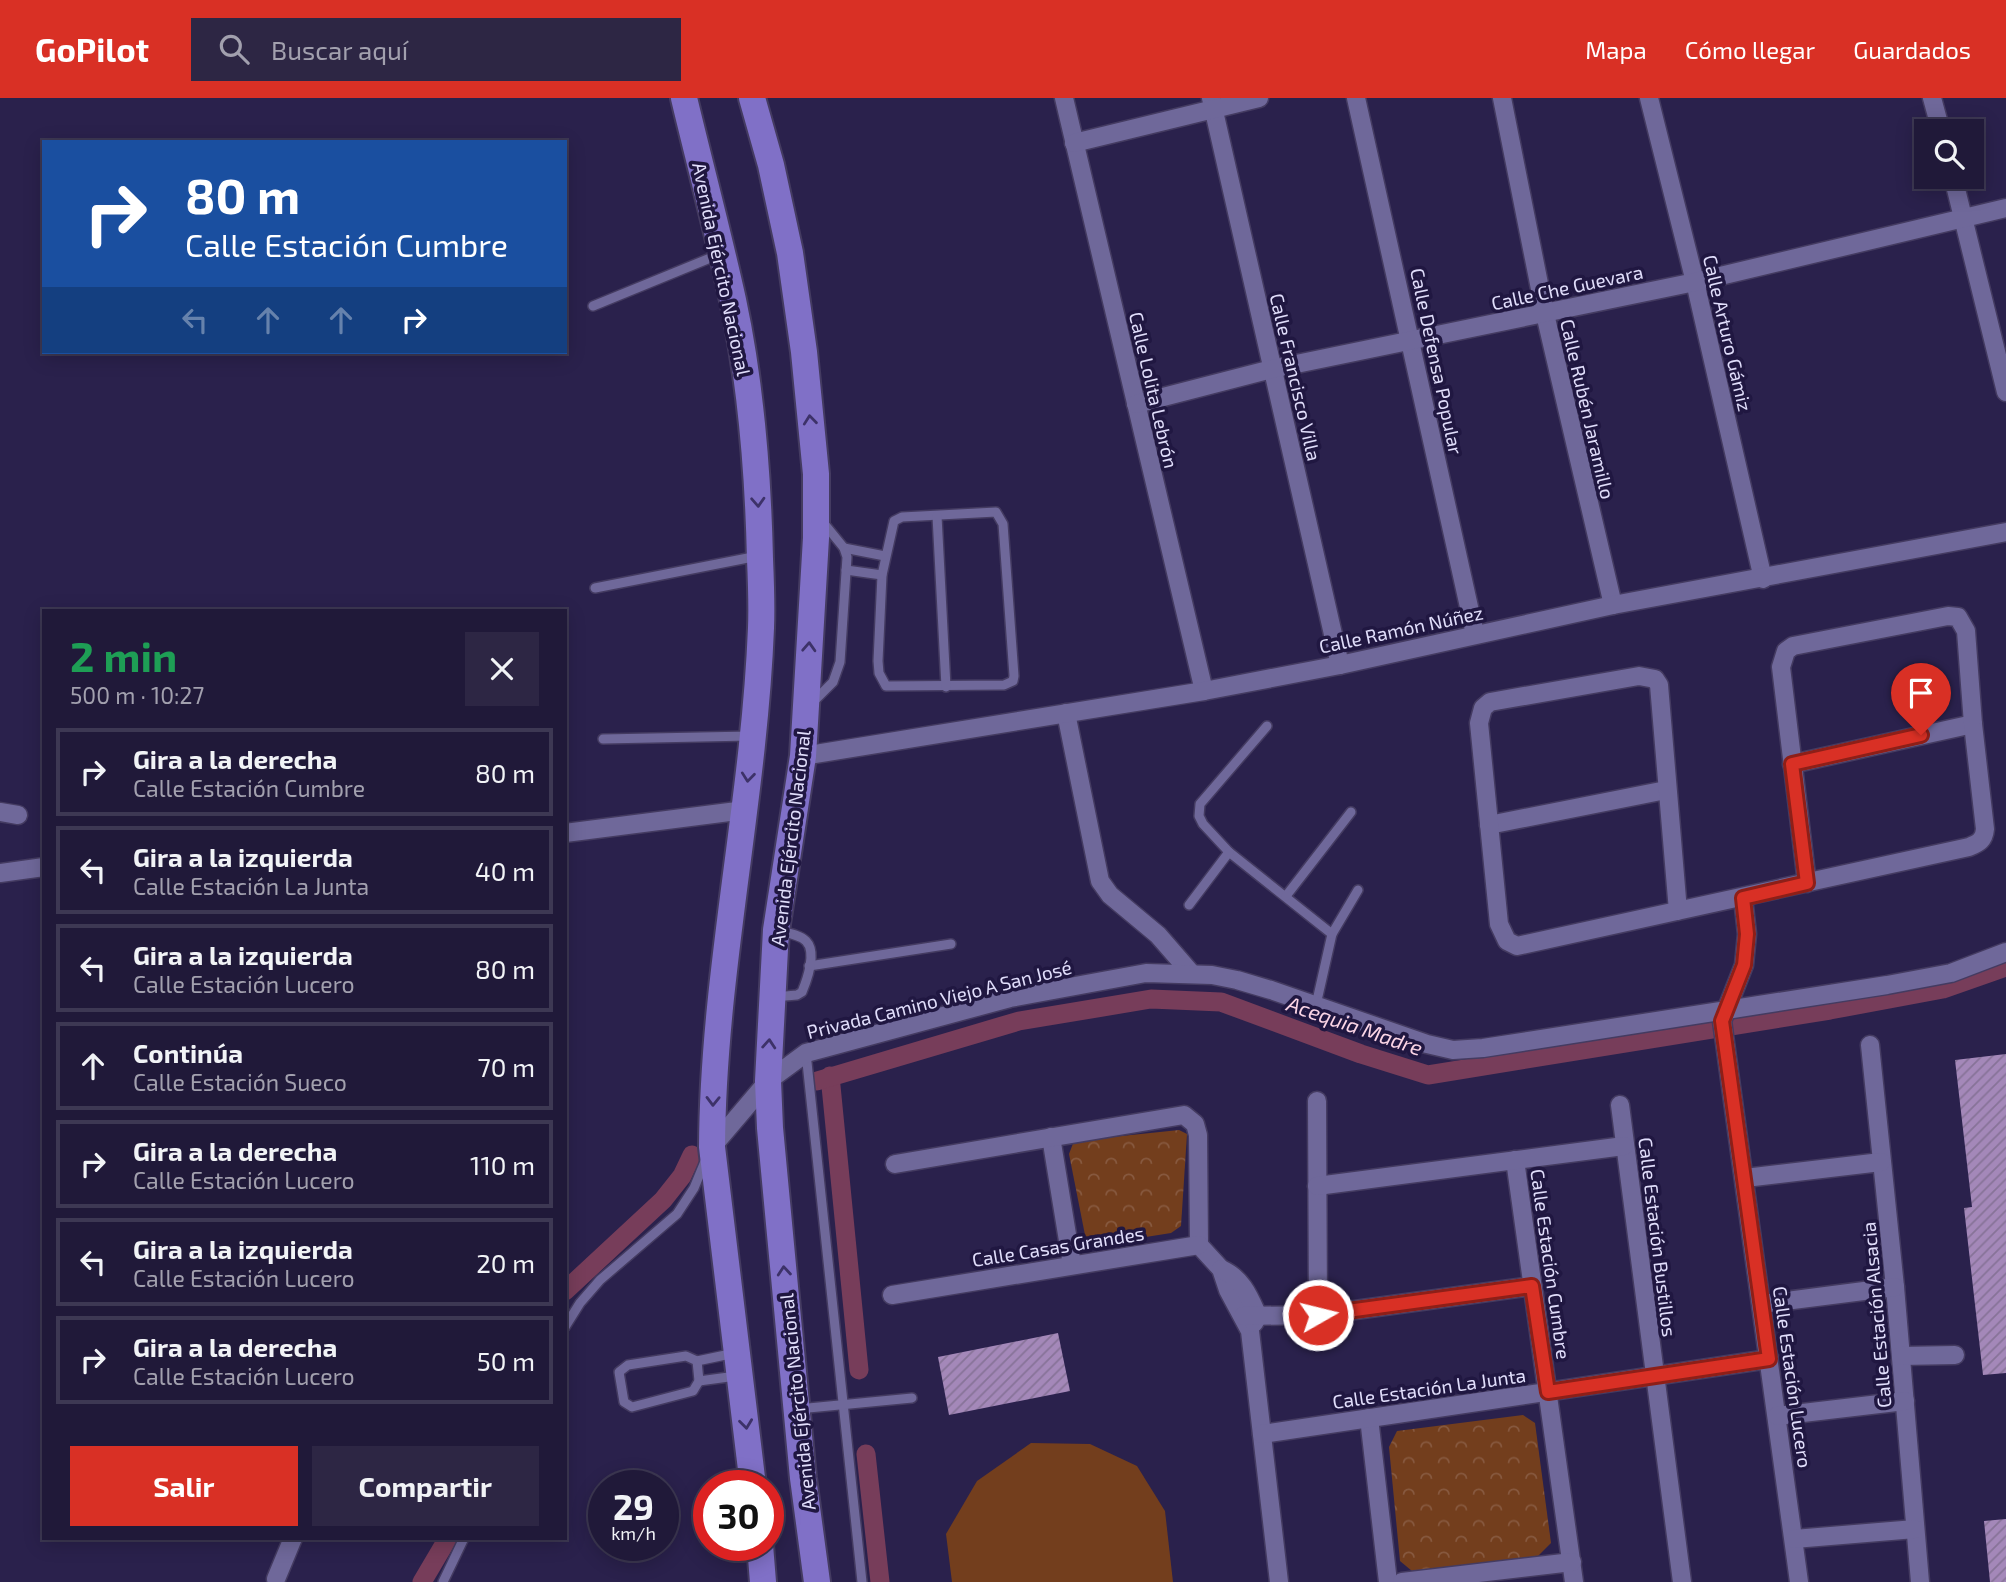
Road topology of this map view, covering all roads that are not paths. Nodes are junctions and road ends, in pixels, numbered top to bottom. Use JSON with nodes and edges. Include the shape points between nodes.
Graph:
{"nodes":[{"id":1,"x":684,"y":98,"type":"edge"},
{"id":2,"x":752,"y":98,"type":"edge"},
{"id":3,"x":1064,"y":98,"type":"edge"},
{"id":4,"x":1259,"y":98,"type":"edge"},
{"id":5,"x":1356,"y":98,"type":"edge"},
{"id":6,"x":1502,"y":98,"type":"edge"},
{"id":7,"x":1649,"y":98,"type":"edge"},
{"id":8,"x":1932,"y":98,"type":"edge"},
{"id":9,"x":1212,"y":103,"type":"edge"},
{"id":10,"x":1938,"y":119,"type":"edge"},
{"id":11,"x":1074,"y":143,"type":"junction"},
{"id":12,"x":1956,"y":189,"type":"edge"},
{"id":13,"x":2006,"y":208,"type":"edge"},
{"id":14,"x":1964,"y":219,"type":"junction"},
{"id":15,"x":721,"y":253,"type":"junction"},
{"id":16,"x":1695,"y":282,"type":"junction"},
{"id":17,"x":593,"y":306,"type":"dead end"},
{"id":18,"x":1545,"y":314,"type":"junction"},
{"id":19,"x":1411,"y":341,"type":"junction"},
{"id":20,"x":1272,"y":369,"type":"junction"},
{"id":21,"x":2006,"y":392,"type":"edge"},
{"id":22,"x":1136,"y":404,"type":"junction"},
{"id":23,"x":816,"y":514,"type":"junction"},
{"id":24,"x":937,"y":516,"type":"junction"},
{"id":25,"x":2006,"y":533,"type":"edge"},
{"id":26,"x":845,"y":548,"type":"junction"},
{"id":27,"x":760,"y":556,"type":"junction"},
{"id":28,"x":885,"y":556,"type":"junction"},
{"id":29,"x":846,"y":570,"type":"junction"},
{"id":30,"x":882,"y":575,"type":"junction"},
{"id":31,"x":1763,"y":579,"type":"junction"},
{"id":32,"x":595,"y":588,"type":"dead end"},
{"id":33,"x":1613,"y":605,"type":"junction"},
{"id":34,"x":1475,"y":634,"type":"junction"},
{"id":35,"x":1340,"y":665,"type":"junction"},
{"id":36,"x":946,"y":687,"type":"junction"},
{"id":37,"x":1204,"y":691,"type":"junction"},
{"id":38,"x":806,"y":709,"type":"junction"},
{"id":39,"x":1066,"y":713,"type":"junction"},
{"id":40,"x":1973,"y":724,"type":"junction"},
{"id":41,"x":1267,"y":726,"type":"dead end"},
{"id":42,"x":752,"y":736,"type":"junction"},
{"id":43,"x":603,"y":739,"type":"dead end"},
{"id":44,"x":803,"y":756,"type":"junction"},
{"id":45,"x":1792,"y":764,"type":"junction"},
{"id":46,"x":1666,"y":789,"type":"junction"},
{"id":47,"x":745,"y":810,"type":"junction"},
{"id":48,"x":1352,"y":812,"type":"dead end"},
{"id":49,"x":1489,"y":825,"type":"junction"},
{"id":50,"x":567,"y":833,"type":"edge"},
{"id":51,"x":1229,"y":852,"type":"junction"},
{"id":52,"x":42,"y":867,"type":"edge"},
{"id":53,"x":0,"y":873,"type":"edge"},
{"id":54,"x":1807,"y":883,"type":"junction"},
{"id":55,"x":1358,"y":890,"type":"dead end"},
{"id":56,"x":1286,"y":896,"type":"junction"},
{"id":57,"x":1743,"y":898,"type":"junction"},
{"id":58,"x":1189,"y":905,"type":"dead end"},
{"id":59,"x":1678,"y":911,"type":"junction"},
{"id":60,"x":776,"y":930,"type":"junction"},
{"id":61,"x":1332,"y":934,"type":"junction"},
{"id":62,"x":951,"y":944,"type":"dead end"},
{"id":63,"x":2006,"y":952,"type":"edge"},
{"id":64,"x":809,"y":967,"type":"junction"},
{"id":65,"x":1191,"y":973,"type":"junction"},
{"id":66,"x":772,"y":997,"type":"junction"},
{"id":67,"x":1315,"y":1005,"type":"junction"},
{"id":68,"x":1724,"y":1015,"type":"junction"},
{"id":69,"x":1870,"y":1045,"type":"dead end"},
{"id":70,"x":806,"y":1054,"type":"junction"},
{"id":71,"x":768,"y":1081,"type":"junction"},
{"id":72,"x":1317,"y":1101,"type":"dead end"},
{"id":73,"x":1620,"y":1105,"type":"dead end"},
{"id":74,"x":1051,"y":1137,"type":"junction"},
{"id":75,"x":1624,"y":1146,"type":"junction"},
{"id":76,"x":712,"y":1147,"type":"junction"},
{"id":77,"x":1515,"y":1160,"type":"junction"},
{"id":78,"x":1881,"y":1162,"type":"junction"},
{"id":79,"x":895,"y":1164,"type":"dead end"},
{"id":80,"x":1745,"y":1178,"type":"junction"},
{"id":81,"x":1317,"y":1186,"type":"junction"},
{"id":82,"x":1199,"y":1245,"type":"junction"},
{"id":83,"x":1072,"y":1265,"type":"junction"},
{"id":84,"x":1532,"y":1286,"type":"junction"},
{"id":85,"x":1895,"y":1287,"type":"junction"},
{"id":86,"x":892,"y":1295,"type":"dead end"},
{"id":87,"x":1762,"y":1304,"type":"junction"},
{"id":88,"x":1318,"y":1315,"type":"junction"},
{"id":89,"x":1250,"y":1321,"type":"junction"},
{"id":90,"x":567,"y":1324,"type":"edge"},
{"id":91,"x":1955,"y":1355,"type":"dead end"},
{"id":92,"x":1901,"y":1356,"type":"junction"},
{"id":93,"x":1769,"y":1359,"type":"junction"},
{"id":94,"x":697,"y":1361,"type":"junction"},
{"id":95,"x":739,"y":1364,"type":"junction"},
{"id":96,"x":1655,"y":1376,"type":"junction"},
{"id":97,"x":699,"y":1381,"type":"junction"},
{"id":98,"x":1548,"y":1392,"type":"junction"},
{"id":99,"x":912,"y":1398,"type":"dead end"},
{"id":100,"x":1905,"y":1401,"type":"junction"},
{"id":101,"x":845,"y":1405,"type":"junction"},
{"id":102,"x":797,"y":1409,"type":"junction"},
{"id":103,"x":1777,"y":1416,"type":"junction"},
{"id":104,"x":1369,"y":1418,"type":"junction"},
{"id":105,"x":1262,"y":1434,"type":"junction"},
{"id":106,"x":751,"y":1470,"type":"edge"},
{"id":107,"x":1915,"y":1529,"type":"junction"},
{"id":108,"x":1794,"y":1539,"type":"junction"},
{"id":109,"x":292,"y":1540,"type":"edge"},
{"id":110,"x":463,"y":1540,"type":"edge"},
{"id":111,"x":761,"y":1561,"type":"edge"},
{"id":112,"x":1572,"y":1562,"type":"junction"},
{"id":113,"x":276,"y":1579,"type":"dead end"},
{"id":114,"x":443,"y":1582,"type":"edge"},
{"id":115,"x":763,"y":1582,"type":"edge"},
{"id":116,"x":817,"y":1582,"type":"edge"},
{"id":117,"x":862,"y":1582,"type":"edge"},
{"id":118,"x":1279,"y":1582,"type":"edge"},
{"id":119,"x":1388,"y":1582,"type":"edge"},
{"id":120,"x":1402,"y":1582,"type":"edge"},
{"id":121,"x":1574,"y":1582,"type":"edge"},
{"id":122,"x":1682,"y":1582,"type":"edge"},
{"id":123,"x":1799,"y":1582,"type":"edge"},
{"id":124,"x":1920,"y":1582,"type":"edge"}],
"edges":[{"from":1,"to":15,"type":"main road","name":"Avenida Ejército Nacional"},
{"from":23,"to":2,"type":"main road","name":"Avenida Ejército Nacional","one_way":true,"via":[[804,352],[790,253]]},
{"from":3,"to":11,"type":"street","name":"Calle Lolita Lebrón"},
{"from":4,"to":9,"type":"street"},
{"from":5,"to":19,"type":"street","name":"Calle Defensa Popular"},
{"from":6,"to":18,"type":"street","name":"Calle Rubén Jaramillo"},
{"from":7,"to":16,"type":"street","name":"Calle Arturo Gámiz"},
{"from":8,"to":10,"type":"street"},
{"from":9,"to":11,"type":"street"},
{"from":9,"to":20,"type":"street","name":"Calle Francisco Villa"},
{"from":11,"to":22,"type":"street","name":"Calle Lolita Lebrón"},
{"from":12,"to":14,"type":"street"},
{"from":13,"to":14,"type":"street","name":"Calle Che Guevara"},
{"from":14,"to":16,"type":"street","name":"Calle Che Guevara"},
{"from":14,"to":21,"type":"street"},
{"from":15,"to":17,"type":"lane"},
{"from":15,"to":27,"type":"main road","name":"Avenida Ejército Nacional","one_way":true,"via":[[749,396]]},
{"from":16,"to":18,"type":"street","name":"Calle Che Guevara"},
{"from":16,"to":31,"type":"street","name":"Calle Arturo Gámiz"},
{"from":18,"to":19,"type":"street","name":"Calle Che Guevara"},
{"from":18,"to":33,"type":"street","name":"Calle Rubén Jaramillo"},
{"from":19,"to":20,"type":"street","name":"Calle Che Guevara"},
{"from":19,"to":34,"type":"street","name":"Calle Defensa Popular"},
{"from":20,"to":22,"type":"street","name":"Calle Che Guevara"},
{"from":20,"to":35,"type":"street","name":"Calle Francisco Villa"},
{"from":22,"to":37,"type":"street","name":"Calle Lolita Lebrón"},
{"from":23,"to":26,"type":"lane"},
{"from":38,"to":23,"type":"main road","name":"Avenida Ejército Nacional","one_way":true},
{"from":24,"to":28,"type":"lane","via":[[897,518]]},
{"from":24,"to":36,"type":"lane"},
{"from":24,"to":36,"type":"lane","via":[[996,512],[1000,517],[1014,676],[1004,685]]},
{"from":25,"to":31,"type":"street","name":"Calle Ramón Núñez"},
{"from":26,"to":28,"type":"lane"},
{"from":26,"to":29,"type":"lane"},
{"from":27,"to":32,"type":"lane"},
{"from":27,"to":42,"type":"main road","name":"Avenida Ejército Nacional","via":[[761,627]]},
{"from":28,"to":30,"type":"lane"},
{"from":29,"to":30,"type":"lane"},
{"from":29,"to":38,"type":"lane","via":[[837,673]]},
{"from":30,"to":36,"type":"lane","via":[[878,660],[882,681],[889,688]]},
{"from":31,"to":33,"type":"street","name":"Calle Ramón Núñez"},
{"from":33,"to":34,"type":"street","name":"Calle Ramón Núñez"},
{"from":34,"to":35,"type":"street","name":"Calle Ramón Núñez"},
{"from":35,"to":37,"type":"street","name":"Calle Ramón Núñez"},
{"from":37,"to":39,"type":"street","name":"Calle Ramón Núñez"},
{"from":38,"to":44,"type":"main road","name":"Avenida Ejército Nacional"},
{"from":39,"to":44,"type":"street","name":"Calle Ramón Núñez"},
{"from":39,"to":65,"type":"street","via":[[1100,881]]},
{"from":40,"to":45,"type":"street"},
{"from":40,"to":45,"type":"street","via":[[1966,631],[1958,617],[1793,646],[1786,651],[1782,667]]},
{"from":40,"to":54,"type":"street","via":[[1985,829],[1979,842]]},
{"from":41,"to":51,"type":"lane","via":[[1200,804],[1203,824]]},
{"from":42,"to":43,"type":"lane"},
{"from":42,"to":47,"type":"main road","name":"Avenida Ejército Nacional","one_way":true},
{"from":44,"to":60,"type":"main road","name":"Avenida Ejército Nacional"},
{"from":45,"to":54,"type":"street"},
{"from":46,"to":49,"type":"street"},
{"from":46,"to":49,"type":"street","via":[[1655,679],[1639,676],[1490,702],[1479,723]]},
{"from":46,"to":59,"type":"street"},
{"from":47,"to":50,"type":"street"},
{"from":47,"to":76,"type":"main road","name":"Avenida Ejército Nacional","one_way":true,"via":[[719,1016]]},
{"from":48,"to":56,"type":"lane"},
{"from":49,"to":59,"type":"street","via":[[1499,925],[1507,941],[1517,946]]},
{"from":51,"to":56,"type":"lane"},
{"from":51,"to":58,"type":"lane"},
{"from":52,"to":53,"type":"street"},
{"from":54,"to":57,"type":"street"},
{"from":55,"to":61,"type":"lane"},
{"from":56,"to":61,"type":"lane"},
{"from":57,"to":59,"type":"street"},
{"from":57,"to":68,"type":"street","via":[[1744,965]]},
{"from":60,"to":64,"type":"lane","via":[[807,941]]},
{"from":60,"to":66,"type":"main road","name":"Avenida Ejército Nacional"},
{"from":61,"to":67,"type":"lane"},
{"from":62,"to":64,"type":"lane"},
{"from":63,"to":68,"type":"street","via":[[1951,973]]},
{"from":64,"to":66,"type":"lane","via":[[802,992]]},
{"from":65,"to":67,"type":"street","name":"Privada Camino Viejo A San José","via":[[1237,980]]},
{"from":65,"to":70,"type":"street","name":"Privada Camino Viejo A San José","via":[[1146,972],[1010,998]]},
{"from":71,"to":66,"type":"main road","name":"Avenida Ejército Nacional","one_way":true},
{"from":67,"to":68,"type":"street","name":"Privada Camino Viejo A San José","via":[[1453,1050]]},
{"from":68,"to":80,"type":"street","name":"Calle Estación Lucero"},
{"from":69,"to":78,"type":"street","name":"Calle Estación Alsacia"},
{"from":70,"to":71,"type":"street","name":"Privada Camino Viejo A San José"},
{"from":70,"to":101,"type":"lane"},
{"from":71,"to":76,"type":"street","name":"Privada Camino Viejo A San José"},
{"from":102,"to":71,"type":"main road","name":"Avenida Ejército Nacional","one_way":true},
{"from":72,"to":81,"type":"street"},
{"from":73,"to":75,"type":"street","name":"Calle Estación Bustillos"},
{"from":74,"to":79,"type":"street"},
{"from":74,"to":82,"type":"street","via":[[1184,1115],[1195,1124],[1198,1135]]},
{"from":74,"to":83,"type":"street"},
{"from":75,"to":77,"type":"street"},
{"from":75,"to":96,"type":"street","name":"Calle Estación Bustillos"},
{"from":76,"to":90,"type":"lane","via":[[677,1214],[600,1280]]},
{"from":76,"to":95,"type":"main road","name":"Avenida Ejército Nacional"},
{"from":77,"to":81,"type":"street"},
{"from":77,"to":84,"type":"street","name":"Calle Estación Cumbre"},
{"from":78,"to":80,"type":"street"},
{"from":78,"to":85,"type":"street","name":"Calle Estación Alsacia"},
{"from":80,"to":87,"type":"street","name":"Calle Estación Lucero"},
{"from":81,"to":88,"type":"street"},
{"from":82,"to":83,"type":"street","name":"Calle Casas Grandes"},
{"from":82,"to":89,"type":"street","via":[[1220,1269],[1228,1290]]},
{"from":83,"to":86,"type":"street","name":"Calle Casas Grandes"},
{"from":84,"to":88,"type":"street"},
{"from":84,"to":98,"type":"street","name":"Calle Estación Cumbre"},
{"from":85,"to":87,"type":"street"},
{"from":85,"to":92,"type":"street","name":"Calle Estación Alsacia"},
{"from":87,"to":93,"type":"street","name":"Calle Estación Lucero"},
{"from":88,"to":89,"type":"street"},
{"from":89,"to":105,"type":"street"},
{"from":91,"to":92,"type":"street"},
{"from":92,"to":100,"type":"street","name":"Calle Estación Alsacia"},
{"from":93,"to":96,"type":"street","name":"Calle Estación La Junta"},
{"from":93,"to":103,"type":"street","name":"Calle Estación Lucero"},
{"from":94,"to":95,"type":"lane"},
{"from":94,"to":97,"type":"lane"},
{"from":94,"to":97,"type":"lane","via":[[686,1356],[628,1365],[620,1378],[624,1402],[632,1407],[693,1391]]},
{"from":95,"to":97,"type":"lane"},
{"from":95,"to":106,"type":"main road","name":"Avenida Ejército Nacional","one_way":true},
{"from":96,"to":98,"type":"street","name":"Calle Estación La Junta"},
{"from":96,"to":122,"type":"street","name":"Calle Estación Bustillos"},
{"from":98,"to":104,"type":"street","name":"Calle Estación La Junta"},
{"from":98,"to":112,"type":"street","name":"Calle Estación Cumbre"},
{"from":99,"to":101,"type":"lane"},
{"from":100,"to":103,"type":"street"},
{"from":100,"to":107,"type":"street","name":"Calle Estación Alsacia"},
{"from":101,"to":102,"type":"lane"},
{"from":101,"to":117,"type":"lane"},
{"from":102,"to":116,"type":"main road","name":"Avenida Ejército Nacional"},
{"from":103,"to":108,"type":"street","name":"Calle Estación Lucero"},
{"from":104,"to":105,"type":"street","name":"Calle Estación La Junta"},
{"from":104,"to":119,"type":"street"},
{"from":105,"to":118,"type":"street"},
{"from":107,"to":108,"type":"street"},
{"from":107,"to":124,"type":"street","name":"Calle Estación Alsacia"},
{"from":108,"to":123,"type":"street","name":"Calle Estación Lucero"},
{"from":109,"to":113,"type":"street"},
{"from":110,"to":114,"type":"lane"},
{"from":111,"to":115,"type":"main road"},
{"from":112,"to":120,"type":"street"},
{"from":112,"to":121,"type":"street","name":"Calle Estación Cumbre"}]}
